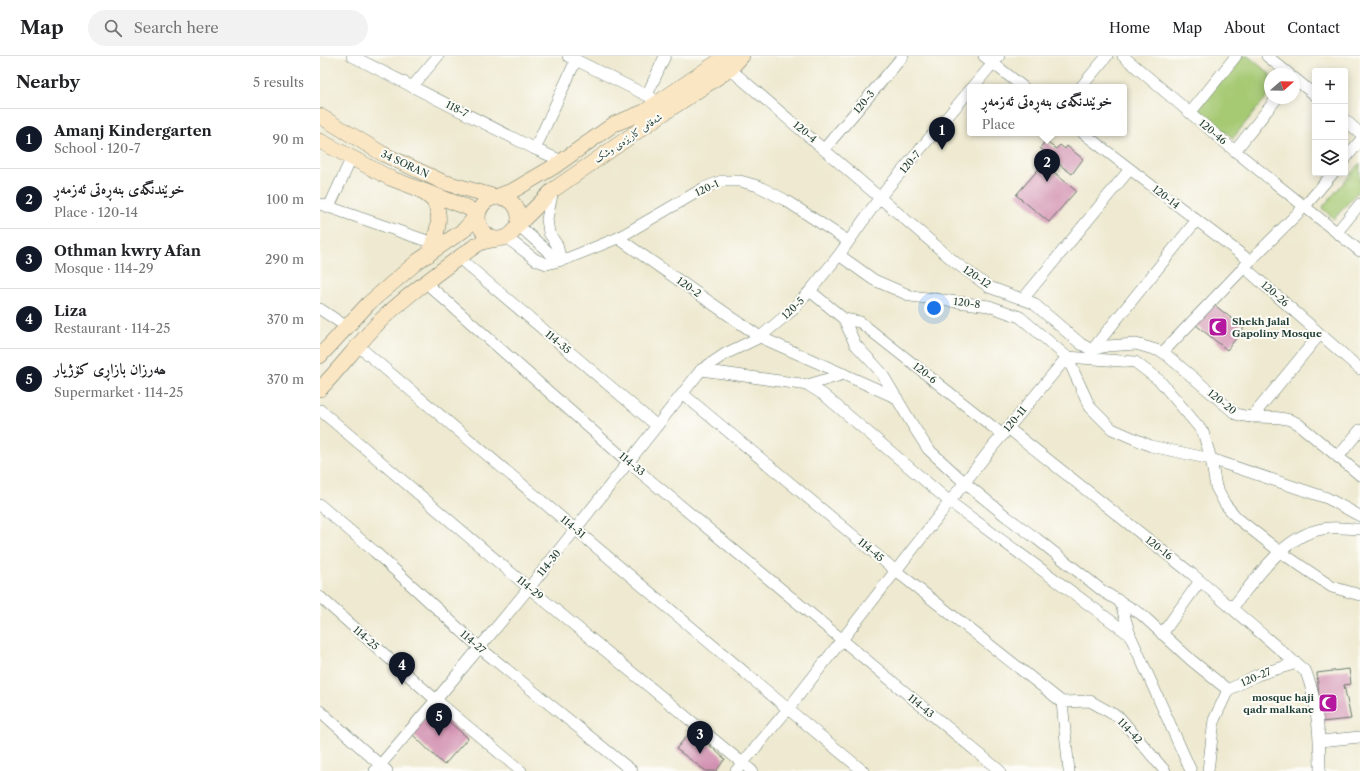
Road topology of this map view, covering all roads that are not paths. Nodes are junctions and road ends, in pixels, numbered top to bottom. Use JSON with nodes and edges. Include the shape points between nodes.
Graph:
{"nodes":[{"id":1,"x":352,"y":56,"type":"edge"},
{"id":2,"x":438,"y":56,"type":"edge"},
{"id":3,"x":665,"y":56,"type":"edge"},
{"id":4,"x":742,"y":56,"type":"edge"},
{"id":5,"x":903,"y":56,"type":"edge"},
{"id":6,"x":984,"y":56,"type":"edge"},
{"id":7,"x":1107,"y":56,"type":"edge"},
{"id":8,"x":1123,"y":56,"type":"edge"},
{"id":9,"x":1236,"y":56,"type":"edge"},
{"id":10,"x":1267,"y":56,"type":"edge"},
{"id":11,"x":366,"y":59,"type":"edge"},
{"id":12,"x":580,"y":59,"type":"edge"},
{"id":13,"x":996,"y":60,"type":"edge"},
{"id":14,"x":731,"y":62,"type":"edge"},
{"id":15,"x":1282,"y":68,"type":"edge"},
{"id":16,"x":1300,"y":83,"type":"edge"},
{"id":17,"x":976,"y":84,"type":"edge"},
{"id":18,"x":1020,"y":84,"type":"edge"},
{"id":19,"x":1084,"y":84,"type":"edge"},
{"id":20,"x":412,"y":87,"type":"junction"},
{"id":21,"x":1312,"y":93,"type":"edge"},
{"id":22,"x":967,"y":94,"type":"edge"},
{"id":23,"x":1272,"y":104,"type":"edge"},
{"id":24,"x":1190,"y":113,"type":"junction"},
{"id":25,"x":320,"y":116,"type":"edge"},
{"id":26,"x":629,"y":118,"type":"junction"},
{"id":27,"x":1348,"y":122,"type":"edge"},
{"id":28,"x":637,"y":131,"type":"junction"},
{"id":29,"x":1360,"y":132,"type":"edge"},
{"id":30,"x":1087,"y":136,"type":"edge"},
{"id":31,"x":320,"y":141,"type":"edge"},
{"id":32,"x":1360,"y":141,"type":"edge"},
{"id":33,"x":824,"y":148,"type":"junction"},
{"id":34,"x":535,"y":149,"type":"junction"},
{"id":35,"x":1235,"y":151,"type":"junction"},
{"id":36,"x":1348,"y":155,"type":"edge"},
{"id":37,"x":352,"y":158,"type":"junction"},
{"id":38,"x":562,"y":161,"type":"junction"},
{"id":39,"x":1130,"y":169,"type":"junction"},
{"id":40,"x":1330,"y":176,"type":"edge"},
{"id":41,"x":420,"y":189,"type":"junction"},
{"id":42,"x":553,"y":190,"type":"junction"},
{"id":43,"x":880,"y":196,"type":"junction"},
{"id":44,"x":496,"y":197,"type":"junction"},
{"id":45,"x":1360,"y":204,"type":"edge"},
{"id":46,"x":325,"y":206,"type":"edge"},
{"id":47,"x":1305,"y":206,"type":"junction"},
{"id":48,"x":478,"y":214,"type":"junction"},
{"id":49,"x":1196,"y":221,"type":"junction"},
{"id":50,"x":518,"y":225,"type":"junction"},
{"id":51,"x":1337,"y":232,"type":"junction"},
{"id":52,"x":501,"y":238,"type":"junction"},
{"id":53,"x":618,"y":238,"type":"junction"},
{"id":54,"x":848,"y":241,"type":"junction"},
{"id":55,"x":431,"y":249,"type":"junction"},
{"id":56,"x":1360,"y":251,"type":"edge"},
{"id":57,"x":839,"y":255,"type":"junction"},
{"id":58,"x":459,"y":258,"type":"junction"},
{"id":59,"x":563,"y":258,"type":"junction"},
{"id":60,"x":1246,"y":264,"type":"junction"},
{"id":61,"x":426,"y":283,"type":"junction"},
{"id":62,"x":810,"y":291,"type":"junction"},
{"id":63,"x":1023,"y":299,"type":"junction"},
{"id":64,"x":320,"y":309,"type":"edge"},
{"id":65,"x":844,"y":319,"type":"junction"},
{"id":66,"x":346,"y":327,"type":"junction"},
{"id":67,"x":1320,"y":334,"type":"junction"},
{"id":68,"x":760,"y":337,"type":"junction"},
{"id":69,"x":357,"y":345,"type":"junction"},
{"id":70,"x":1092,"y":350,"type":"junction"},
{"id":71,"x":1163,"y":352,"type":"junction"},
{"id":72,"x":320,"y":356,"type":"edge"},
{"id":73,"x":1067,"y":357,"type":"junction"},
{"id":74,"x":1360,"y":369,"type":"edge"},
{"id":75,"x":701,"y":370,"type":"junction"},
{"id":76,"x":844,"y":374,"type":"junction"},
{"id":77,"x":808,"y":384,"type":"junction"},
{"id":78,"x":320,"y":389,"type":"edge"},
{"id":79,"x":683,"y":394,"type":"junction"},
{"id":80,"x":897,"y":398,"type":"junction"},
{"id":81,"x":320,"y":410,"type":"edge"},
{"id":82,"x":1252,"y":417,"type":"junction"},
{"id":83,"x":657,"y":426,"type":"junction"},
{"id":84,"x":1360,"y":430,"type":"edge"},
{"id":85,"x":1005,"y":431,"type":"junction"},
{"id":86,"x":1338,"y":457,"type":"junction"},
{"id":87,"x":1211,"y":459,"type":"junction"},
{"id":88,"x":628,"y":462,"type":"junction"},
{"id":89,"x":1360,"y":475,"type":"edge"},
{"id":90,"x":964,"y":483,"type":"junction"},
{"id":91,"x":950,"y":502,"type":"junction"},
{"id":92,"x":320,"y":505,"type":"edge"},
{"id":93,"x":1360,"y":516,"type":"edge"},
{"id":94,"x":1360,"y":529,"type":"edge"},
{"id":95,"x":576,"y":530,"type":"junction"},
{"id":96,"x":1279,"y":551,"type":"junction"},
{"id":97,"x":896,"y":571,"type":"junction"},
{"id":98,"x":1200,"y":581,"type":"junction"},
{"id":99,"x":529,"y":588,"type":"junction"},
{"id":100,"x":1360,"y":595,"type":"edge"},
{"id":101,"x":320,"y":597,"type":"edge"},
{"id":102,"x":1120,"y":601,"type":"junction"},
{"id":103,"x":1232,"y":608,"type":"junction"},
{"id":104,"x":1162,"y":634,"type":"junction"},
{"id":105,"x":1130,"y":635,"type":"junction"},
{"id":106,"x":842,"y":640,"type":"junction"},
{"id":107,"x":480,"y":648,"type":"junction"},
{"id":108,"x":1297,"y":663,"type":"junction"},
{"id":109,"x":1228,"y":690,"type":"junction"},
{"id":110,"x":436,"y":700,"type":"junction"},
{"id":111,"x":1062,"y":702,"type":"junction"},
{"id":112,"x":788,"y":709,"type":"junction"},
{"id":113,"x":320,"y":711,"type":"edge"},
{"id":114,"x":1360,"y":737,"type":"edge"},
{"id":115,"x":1320,"y":741,"type":"junction"},
{"id":116,"x":739,"y":767,"type":"edge"},
{"id":117,"x":381,"y":769,"type":"edge"},
{"id":118,"x":521,"y":771,"type":"edge"},
{"id":119,"x":632,"y":771,"type":"edge"},
{"id":120,"x":752,"y":771,"type":"edge"},
{"id":121,"x":863,"y":771,"type":"edge"},
{"id":122,"x":1000,"y":771,"type":"edge"},
{"id":123,"x":1068,"y":771,"type":"edge"},
{"id":124,"x":1165,"y":771,"type":"edge"},
{"id":125,"x":1191,"y":771,"type":"edge"},
{"id":126,"x":1208,"y":771,"type":"edge"},
{"id":127,"x":1320,"y":771,"type":"edge"}],
"edges":[{"from":1,"to":11,"type":"street","name":"118-7"},
{"from":2,"to":20,"type":"street"},
{"from":3,"to":12,"type":"street","via":[[650,96]]},
{"from":4,"to":14,"type":"main road","name":"شەقامی کارێزەی وشک"},
{"from":5,"to":33,"type":"street","name":"120-3"},
{"from":6,"to":13,"type":"street"},
{"from":7,"to":19,"type":"street"},
{"from":8,"to":24,"type":"street","name":"120-46"},
{"from":9,"to":24,"type":"street"},
{"from":10,"to":15,"type":"street"},
{"from":11,"to":20,"type":"street","name":"118-7"},
{"from":12,"to":34,"type":"street"},
{"from":13,"to":17,"type":"street"},
{"from":13,"to":18,"type":"street"},
{"from":14,"to":26,"type":"main road","name":"شەقامی کارێزەی وشک","via":[[719,61],[644,112]]},
{"from":14,"to":28,"type":"main road","name":"شەقامی کارێزەی وشک"},
{"from":14,"to":33,"type":"street","name":"120-4"},
{"from":16,"to":21,"type":"street"},
{"from":20,"to":34,"type":"street","name":"118-7"},
{"from":22,"to":43,"type":"street","name":"120-7"},
{"from":23,"to":35,"type":"street"},
{"from":24,"to":35,"type":"street","name":"120-46"},
{"from":25,"to":44,"type":"main road","name":"34 SORAN","via":[[389,157],[443,182]]},
{"from":26,"to":28,"type":"main road"},
{"from":26,"to":38,"type":"main road","name":"شەقامی کارێزەی وشک","via":[[614,124]]},
{"from":27,"to":29,"type":"street"},
{"from":28,"to":42,"type":"main road","name":"شەقامی کارێزەی وشک"},
{"from":30,"to":39,"type":"street","name":"120-14"},
{"from":31,"to":37,"type":"main road","name":"34 SORAN"},
{"from":32,"to":36,"type":"street"},
{"from":33,"to":43,"type":"street","name":"120-4"},
{"from":34,"to":38,"type":"street","name":"118-7"},
{"from":35,"to":47,"type":"street","name":"120-46"},
{"from":37,"to":41,"type":"main road","name":"34 SORAN","via":[[390,178]]},
{"from":37,"to":46,"type":"street"},
{"from":38,"to":44,"type":"main road","name":"شەقامی کارێزەی وشک","via":[[514,190]]},
{"from":39,"to":49,"type":"street","name":"120-14"},
{"from":39,"to":63,"type":"street"},
{"from":40,"to":47,"type":"street"},
{"from":41,"to":48,"type":"main road","name":"34 SORAN"},
{"from":41,"to":55,"type":"main road","via":[[434,202],[439,216]]},
{"from":42,"to":50,"type":"main road","name":"شەقامی کارێزەی وشک"},
{"from":42,"to":59,"type":"street","via":[[547,219],[549,233]]},
{"from":43,"to":54,"type":"street","name":"120-5"},
{"from":43,"to":63,"type":"street","name":"120-12","via":[[956,263],[989,287]]},
{"from":44,"to":48,"type":"main road","via":[[485,202]]},
{"from":44,"to":50,"type":"main road","via":[[514,204],[518,210]]},
{"from":45,"to":51,"type":"street"},
{"from":46,"to":55,"type":"street"},
{"from":47,"to":51,"type":"street","name":"120-46"},
{"from":47,"to":60,"type":"street"},
{"from":48,"to":52,"type":"main road","via":[[479,226],[483,232]]},
{"from":48,"to":55,"type":"main road","via":[[464,230]]},
{"from":49,"to":60,"type":"street","name":"120-14"},
{"from":49,"to":70,"type":"street"},
{"from":50,"to":52,"type":"main road","via":[[515,231]]},
{"from":50,"to":59,"type":"street","via":[[553,256]]},
{"from":51,"to":56,"type":"street","name":"120-46"},
{"from":52,"to":58,"type":"main road","via":[[482,242]]},
{"from":52,"to":59,"type":"street","name":"120-1","via":[[547,264]]},
{"from":53,"to":54,"type":"street","name":"120-1","via":[[704,188],[722,181],[740,181],[758,186],[786,200]]},
{"from":53,"to":59,"type":"street","name":"120-1"},
{"from":53,"to":68,"type":"street","name":"120-2"},
{"from":54,"to":57,"type":"street","name":"120-5"},
{"from":55,"to":66,"type":"main road","via":[[368,304]]},
{"from":57,"to":62,"type":"street","name":"120-5"},
{"from":57,"to":73,"type":"street","name":"120-8","via":[[874,280],[910,296],[989,306],[1020,317]]},
{"from":58,"to":61,"type":"main road"},
{"from":58,"to":83,"type":"street","name":"114-35"},
{"from":60,"to":67,"type":"street","name":"120-26"},
{"from":60,"to":71,"type":"street"},
{"from":61,"to":69,"type":"main road"},
{"from":61,"to":88,"type":"street","name":"114-33"},
{"from":62,"to":65,"type":"street"},
{"from":62,"to":68,"type":"street","name":"120-5"},
{"from":63,"to":70,"type":"street","name":"120-12","via":[[1033,303],[1081,344]]},
{"from":64,"to":66,"type":"street"},
{"from":65,"to":80,"type":"street","via":[[855,344],[881,372]]},
{"from":65,"to":85,"type":"street","name":"120-6","via":[[860,322]]},
{"from":66,"to":72,"type":"main road"},
{"from":67,"to":74,"type":"street","name":"120-26"},
{"from":67,"to":82,"type":"street"},
{"from":68,"to":75,"type":"street","name":"120-5","via":[[725,354]]},
{"from":68,"to":76,"type":"street","name":"120-2"},
{"from":69,"to":78,"type":"main road"},
{"from":69,"to":95,"type":"street","name":"114-31"},
{"from":70,"to":71,"type":"street","name":"120-20","via":[[1136,344]]},
{"from":71,"to":82,"type":"street","name":"120-20","via":[[1236,414]]},
{"from":73,"to":85,"type":"street","name":"120-11"},
{"from":73,"to":87,"type":"street","via":[[1090,407],[1112,429],[1151,446]]},
{"from":73,"to":87,"type":"street","via":[[1135,362],[1160,381],[1203,432]]},
{"from":75,"to":77,"type":"street"},
{"from":75,"to":79,"type":"street","name":"120-5"},
{"from":76,"to":77,"type":"street"},
{"from":76,"to":80,"type":"street","name":"120-2"},
{"from":77,"to":91,"type":"street"},
{"from":79,"to":83,"type":"street","name":"114-30"},
{"from":79,"to":97,"type":"street","name":"114-45"},
{"from":80,"to":90,"type":"street","via":[[928,449]]},
{"from":81,"to":99,"type":"street","name":"114-29"},
{"from":82,"to":86,"type":"street","name":"120-20","via":[[1290,419]]},
{"from":83,"to":88,"type":"street","name":"114-30"},
{"from":84,"to":86,"type":"street"},
{"from":85,"to":90,"type":"street","name":"120-11"},
{"from":85,"to":98,"type":"street","name":"120-16"},
{"from":86,"to":89,"type":"street","name":"120-20"},
{"from":87,"to":93,"type":"street","via":[[1327,498]]},
{"from":87,"to":96,"type":"street","via":[[1216,486],[1225,504],[1237,518]]},
{"from":88,"to":95,"type":"street","name":"114-30"},
{"from":88,"to":106,"type":"street","name":"114-33"},
{"from":90,"to":91,"type":"street","name":"120-11"},
{"from":90,"to":102,"type":"street","via":[[1104,592]]},
{"from":91,"to":97,"type":"street","name":"120-11"},
{"from":91,"to":105,"type":"street"},
{"from":92,"to":107,"type":"street","name":"114-27"},
{"from":94,"to":96,"type":"street","via":[[1328,528],[1305,534]]},
{"from":95,"to":99,"type":"street","name":"114-30"},
{"from":95,"to":112,"type":"street","name":"114-31"},
{"from":96,"to":100,"type":"street","via":[[1332,587]]},
{"from":96,"to":103,"type":"street"},
{"from":97,"to":106,"type":"street","name":"120-11"},
{"from":97,"to":111,"type":"street","name":"114-45"},
{"from":98,"to":103,"type":"street","name":"120-16"},
{"from":98,"to":104,"type":"street"},
{"from":99,"to":107,"type":"street","name":"114-30"},
{"from":99,"to":116,"type":"street","name":"114-29"},
{"from":101,"to":110,"type":"street","name":"114-25"},
{"from":102,"to":104,"type":"street","via":[[1141,614]]},
{"from":102,"to":105,"type":"street"},
{"from":103,"to":108,"type":"street","name":"120-16"},
{"from":104,"to":109,"type":"street"},
{"from":105,"to":125,"type":"street"},
{"from":106,"to":112,"type":"street","name":"120-11"},
{"from":106,"to":122,"type":"street","name":"114-43"},
{"from":107,"to":110,"type":"street","name":"114-30"},
{"from":107,"to":119,"type":"street","name":"114-27"},
{"from":108,"to":109,"type":"street","name":"120-27","via":[[1257,675]]},
{"from":108,"to":115,"type":"street","name":"120-16","via":[[1306,672],[1312,688]]},
{"from":109,"to":126,"type":"street","via":[[1214,720]]},
{"from":110,"to":117,"type":"street","name":"114-30"},
{"from":110,"to":118,"type":"street","name":"114-25"},
{"from":111,"to":123,"type":"street"},
{"from":111,"to":124,"type":"street","name":"114-42","via":[[1090,701],[1120,718]]},
{"from":112,"to":116,"type":"street","name":"120-11"},
{"from":112,"to":121,"type":"street","name":"114-31"},
{"from":113,"to":117,"type":"street"},
{"from":114,"to":115,"type":"street"},
{"from":115,"to":127,"type":"street"},
{"from":116,"to":120,"type":"street","name":"114-29"}]}
